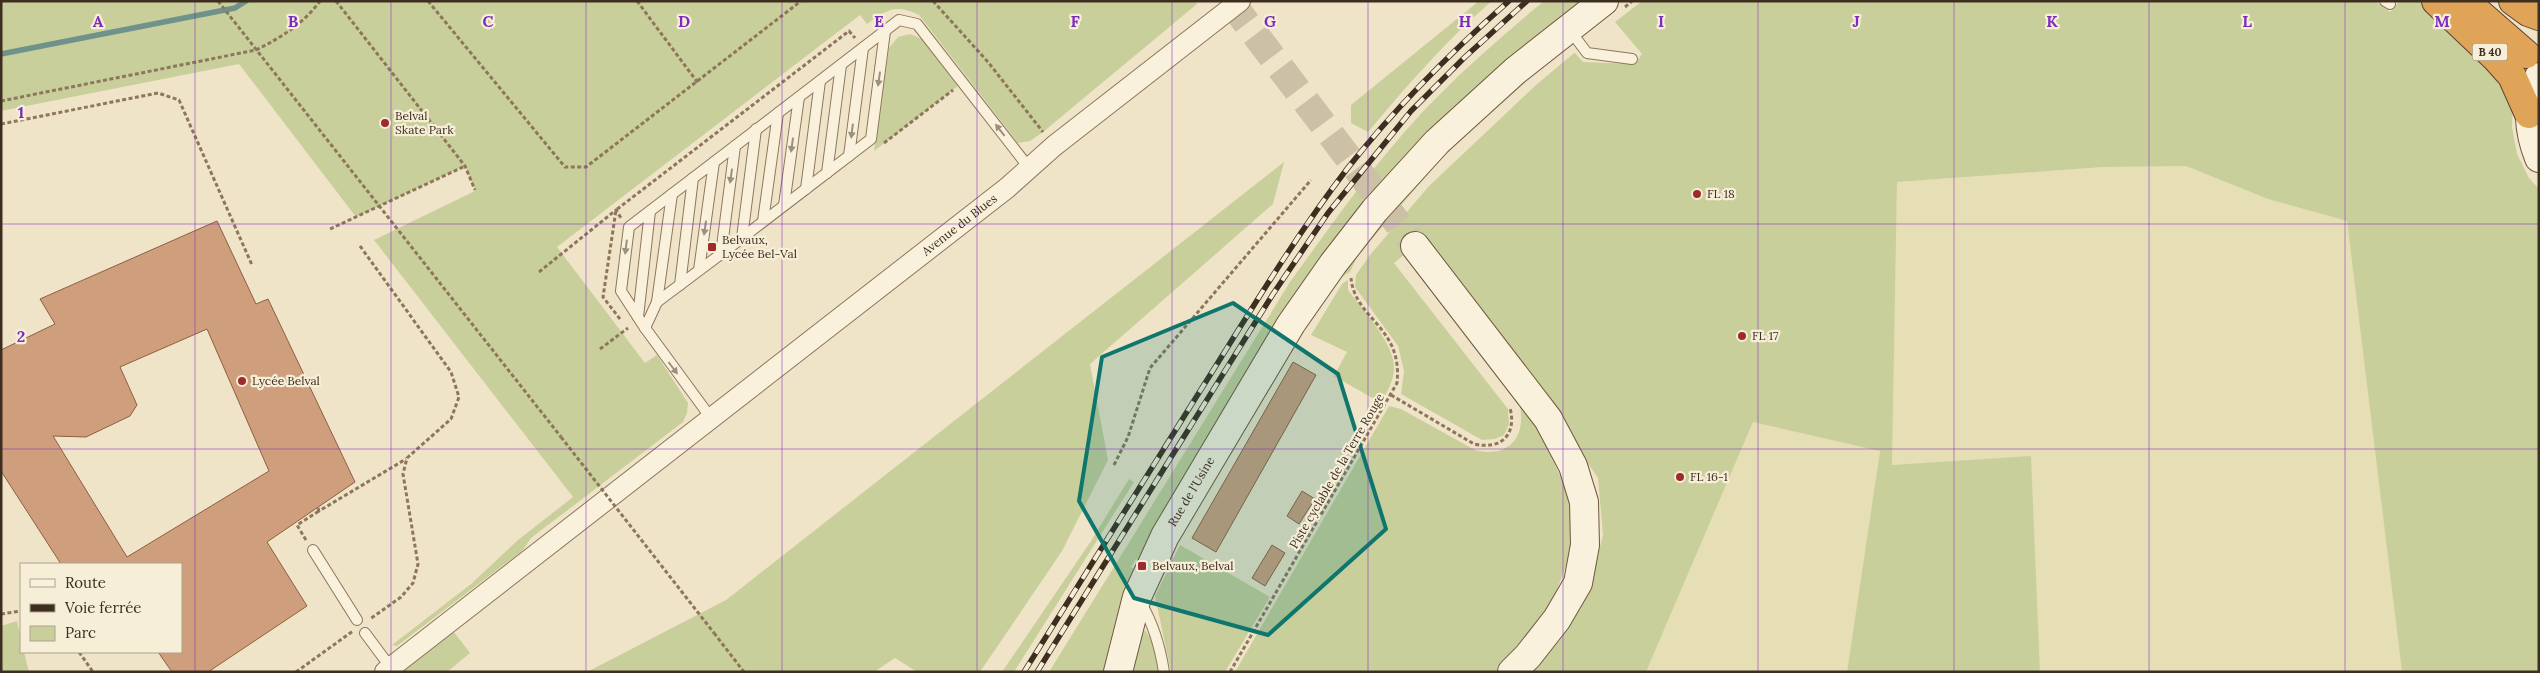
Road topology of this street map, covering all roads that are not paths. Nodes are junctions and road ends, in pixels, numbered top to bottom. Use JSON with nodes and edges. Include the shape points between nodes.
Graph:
{"nodes":[{"id":1,"x":1240,"y":1,"type":"edge"},
{"id":2,"x":1604,"y":1,"type":"edge"},
{"id":3,"x":2436,"y":1,"type":"edge"},
{"id":4,"x":2465,"y":1,"type":"edge"},
{"id":5,"x":2482,"y":1,"type":"edge"},
{"id":6,"x":2513,"y":1,"type":"edge"},
{"id":7,"x":2539,"y":16,"type":"edge"},
{"id":8,"x":1569,"y":28,"type":"junction"},
{"id":9,"x":885,"y":31,"type":"junction"},
{"id":10,"x":863,"y":48,"type":"junction"},
{"id":11,"x":1632,"y":58,"type":"dead end"},
{"id":12,"x":2533,"y":58,"type":"edge"},
{"id":13,"x":841,"y":64,"type":"junction"},
{"id":14,"x":820,"y":81,"type":"junction"},
{"id":15,"x":799,"y":97,"type":"junction"},
{"id":16,"x":778,"y":113,"type":"junction"},
{"id":17,"x":2529,"y":114,"type":"junction"},
{"id":18,"x":756,"y":129,"type":"junction"},
{"id":19,"x":735,"y":146,"type":"junction"},
{"id":20,"x":849,"y":156,"type":"junction"},
{"id":21,"x":2539,"y":158,"type":"edge"},
{"id":22,"x":714,"y":162,"type":"junction"},
{"id":23,"x":1030,"y":168,"type":"junction"},
{"id":24,"x":827,"y":172,"type":"junction"},
{"id":25,"x":693,"y":178,"type":"junction"},
{"id":26,"x":806,"y":189,"type":"junction"},
{"id":27,"x":672,"y":194,"type":"junction"},
{"id":28,"x":784,"y":205,"type":"junction"},
{"id":29,"x":650,"y":211,"type":"junction"},
{"id":30,"x":763,"y":221,"type":"junction"},
{"id":31,"x":742,"y":238,"type":"junction"},
{"id":32,"x":1415,"y":246,"type":"tunnel mouth"},
{"id":33,"x":721,"y":254,"type":"junction"},
{"id":34,"x":699,"y":270,"type":"junction"},
{"id":35,"x":680,"y":285,"type":"junction"},
{"id":36,"x":657,"y":302,"type":"junction"},
{"id":37,"x":638,"y":317,"type":"junction"},
{"id":38,"x":644,"y":328,"type":"junction"},
{"id":39,"x":710,"y":418,"type":"junction"},
{"id":40,"x":313,"y":550,"type":"road end"},
{"id":41,"x":1137,"y":597,"type":"junction"},
{"id":42,"x":388,"y":670,"type":"edge"},
{"id":43,"x":1118,"y":672,"type":"edge"},
{"id":44,"x":1164,"y":672,"type":"edge"},
{"id":45,"x":1512,"y":672,"type":"edge"}],
"edges":[{"from":1,"to":23,"type":"street","name":"Avenue du Blues"},
{"from":2,"to":8,"type":"main road","name":"Rue de l'Usine"},
{"from":3,"to":17,"type":"highway","number":"B 40","via":[[2512,76]]},
{"from":4,"to":12,"type":"highway","number":"B 40"},
{"from":5,"to":12,"type":"highway","number":"B 40"},
{"from":6,"to":7,"type":"highway"},
{"from":8,"to":11,"type":"lane","via":[[1587,53]]},
{"from":8,"to":41,"type":"main road","name":"Rue de l'Usine","via":[[1515,71],[1437,142],[1375,210],[1291,324],[1165,536]]},
{"from":9,"to":10,"type":"lane"},
{"from":9,"to":20,"type":"lane","one_way":true,"via":[[871,139]]},
{"from":23,"to":9,"type":"lane","one_way":true,"via":[[917,24],[899,20]]},
{"from":10,"to":13,"type":"lane"},
{"from":10,"to":20,"type":"lane","one_way":true},
{"from":12,"to":17,"type":"main road"},
{"from":13,"to":14,"type":"lane"},
{"from":13,"to":24,"type":"lane"},
{"from":14,"to":15,"type":"lane"},
{"from":14,"to":26,"type":"lane"},
{"from":15,"to":16,"type":"lane"},
{"from":15,"to":28,"type":"lane","one_way":true},
{"from":16,"to":18,"type":"lane"},
{"from":16,"to":30,"type":"lane"},
{"from":17,"to":21,"type":"main road","via":[[2531,138]]},
{"from":18,"to":19,"type":"lane"},
{"from":18,"to":31,"type":"lane"},
{"from":19,"to":22,"type":"lane"},
{"from":19,"to":33,"type":"lane","one_way":true},
{"from":20,"to":24,"type":"lane"},
{"from":22,"to":25,"type":"lane"},
{"from":22,"to":34,"type":"lane","one_way":true},
{"from":23,"to":39,"type":"street","name":"Avenue du Blues"},
{"from":24,"to":26,"type":"lane"},
{"from":25,"to":27,"type":"lane"},
{"from":25,"to":35,"type":"lane"},
{"from":26,"to":28,"type":"lane"},
{"from":27,"to":29,"type":"lane"},
{"from":27,"to":36,"type":"lane"},
{"from":28,"to":30,"type":"lane"},
{"from":29,"to":37,"type":"lane"},
{"from":29,"to":37,"type":"lane","one_way":true,"via":[[629,227],[620,291]]},
{"from":30,"to":31,"type":"lane"},
{"from":31,"to":33,"type":"lane"},
{"from":32,"to":45,"type":"main road","via":[[1548,418],[1573,466],[1584,502],[1585,545],[1578,583],[1557,619]]},
{"from":33,"to":34,"type":"lane"},
{"from":34,"to":35,"type":"lane"},
{"from":35,"to":36,"type":"lane"},
{"from":36,"to":38,"type":"lane"},
{"from":37,"to":38,"type":"lane"},
{"from":38,"to":39,"type":"lane","one_way":true},
{"from":39,"to":42,"type":"street","name":"Avenue du Blues"},
{"from":40,"to":42,"type":"lane"},
{"from":41,"to":43,"type":"main road","name":"Rue de l'Usine"},
{"from":41,"to":44,"type":"lane","via":[[1151,619],[1160,644]]}]}
